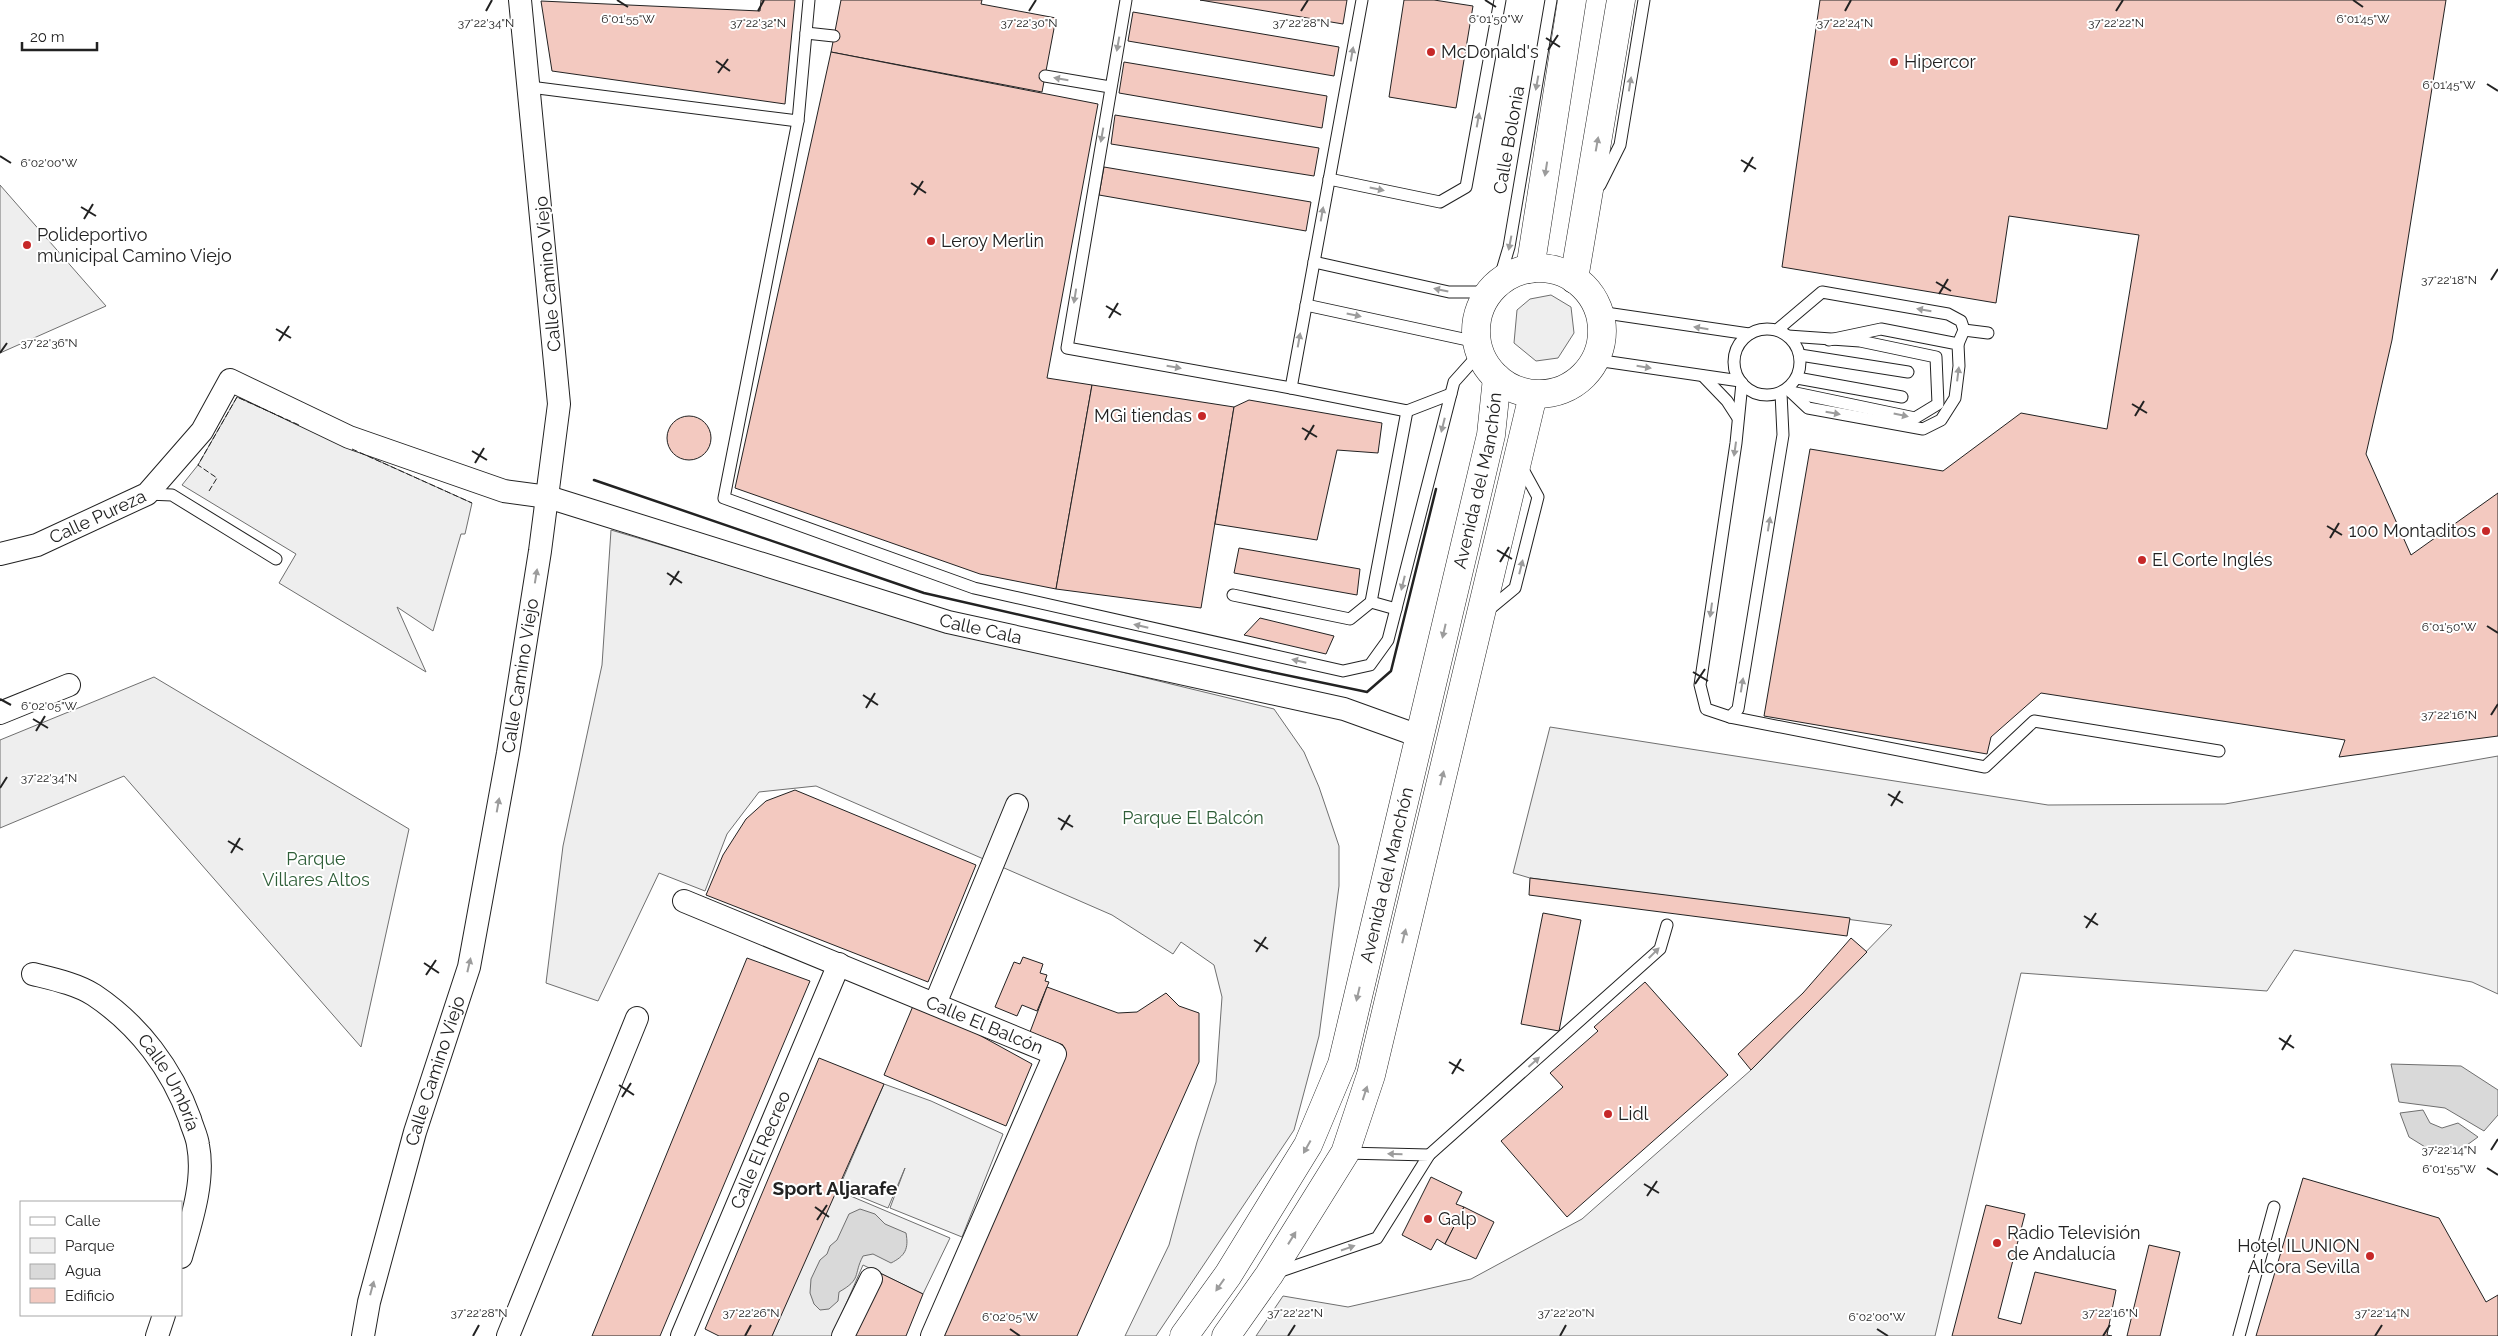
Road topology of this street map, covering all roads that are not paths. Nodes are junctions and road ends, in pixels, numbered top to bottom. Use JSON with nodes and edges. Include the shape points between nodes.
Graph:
{"nodes":[{"id":1,"x":520,"y":0,"type":"edge"},
{"id":2,"x":809,"y":0,"type":"edge"},
{"id":3,"x":1126,"y":0,"type":"edge"},
{"id":4,"x":1362,"y":0,"type":"edge"},
{"id":5,"x":1500,"y":0,"type":"edge"},
{"id":6,"x":1551,"y":0,"type":"edge"},
{"id":7,"x":1572,"y":0,"type":"edge"},
{"id":8,"x":1621,"y":0,"type":"edge"},
{"id":9,"x":1644,"y":0,"type":"edge"},
{"id":10,"x":806,"y":33,"type":"junction"},
{"id":11,"x":834,"y":36,"type":"dead end"},
{"id":12,"x":1045,"y":76,"type":"dead end"},
{"id":13,"x":530,"y":87,"type":"junction"},
{"id":14,"x":1110,"y":87,"type":"junction"},
{"id":15,"x":798,"y":121,"type":"junction"},
{"id":16,"x":1329,"y":179,"type":"junction"},
{"id":17,"x":1586,"y":211,"type":"junction"},
{"id":18,"x":1314,"y":262,"type":"junction"},
{"id":19,"x":1530,"y":269,"type":"junction"},
{"id":20,"x":1574,"y":279,"type":"junction"},
{"id":21,"x":1494,"y":288,"type":"junction"},
{"id":22,"x":1306,"y":305,"type":"junction"},
{"id":23,"x":1599,"y":312,"type":"junction"},
{"id":24,"x":1777,"y":330,"type":"junction"},
{"id":25,"x":1964,"y":330,"type":"junction"},
{"id":26,"x":1988,"y":333,"type":"dead end"},
{"id":27,"x":1749,"y":334,"type":"junction"},
{"id":28,"x":1788,"y":336,"type":"junction"},
{"id":29,"x":1829,"y":340,"type":"junction"},
{"id":30,"x":1958,"y":344,"type":"junction"},
{"id":31,"x":1478,"y":348,"type":"junction"},
{"id":32,"x":1800,"y":355,"type":"junction"},
{"id":33,"x":1596,"y":360,"type":"junction"},
{"id":34,"x":1908,"y":372,"type":"dead end"},
{"id":35,"x":1704,"y":376,"type":"junction"},
{"id":36,"x":1497,"y":378,"type":"junction"},
{"id":37,"x":1797,"y":378,"type":"junction"},
{"id":38,"x":230,"y":380,"type":"joint"},
{"id":39,"x":1741,"y":382,"type":"junction"},
{"id":40,"x":1291,"y":388,"type":"junction"},
{"id":41,"x":1785,"y":392,"type":"junction"},
{"id":42,"x":1451,"y":394,"type":"junction"},
{"id":43,"x":1533,"y":395,"type":"junction"},
{"id":44,"x":1902,"y":397,"type":"dead end"},
{"id":45,"x":1407,"y":411,"type":"junction"},
{"id":46,"x":1738,"y":418,"type":"junction"},
{"id":47,"x":147,"y":494,"type":"junction"},
{"id":48,"x":548,"y":497,"type":"junction"},
{"id":49,"x":0,"y":554,"type":"edge"},
{"id":50,"x":276,"y":559,"type":"dead end"},
{"id":51,"x":1233,"y":596,"type":"dead end"},
{"id":52,"x":1371,"y":602,"type":"junction"},
{"id":53,"x":1396,"y":609,"type":"junction"},
{"id":54,"x":69,"y":685,"type":"dead end"},
{"id":55,"x":0,"y":713,"type":"edge"},
{"id":56,"x":1730,"y":717,"type":"junction"},
{"id":57,"x":1419,"y":736,"type":"junction"},
{"id":58,"x":2219,"y":751,"type":"dead end"},
{"id":59,"x":1017,"y":805,"type":"dead end"},
{"id":60,"x":684,"y":901,"type":"dead end"},
{"id":61,"x":1667,"y":925,"type":"dead end"},
{"id":62,"x":839,"y":964,"type":"junction"},
{"id":63,"x":33,"y":974,"type":"dead end"},
{"id":64,"x":935,"y":1004,"type":"junction"},
{"id":65,"x":637,"y":1018,"type":"dead end"},
{"id":66,"x":1345,"y":1153,"type":"junction"},
{"id":67,"x":1429,"y":1155,"type":"junction"},
{"id":68,"x":2274,"y":1207,"type":"dead end"},
{"id":69,"x":182,"y":1252,"type":"edge"},
{"id":70,"x":1269,"y":1275,"type":"junction"},
{"id":71,"x":871,"y":1279,"type":"dead end"},
{"id":72,"x":164,"y":1316,"type":"edge"},
{"id":73,"x":690,"y":1333,"type":"edge"},
{"id":74,"x":156,"y":1336,"type":"edge"},
{"id":75,"x":363,"y":1336,"type":"edge"},
{"id":76,"x":508,"y":1336,"type":"edge"},
{"id":77,"x":843,"y":1336,"type":"edge"},
{"id":78,"x":932,"y":1336,"type":"edge"},
{"id":79,"x":1184,"y":1336,"type":"edge"},
{"id":80,"x":1226,"y":1336,"type":"edge"},
{"id":81,"x":2238,"y":1336,"type":"edge"}],
"edges":[{"from":1,"to":13,"type":"street","name":"Calle Camino Viejo"},
{"from":2,"to":10,"type":"lane"},
{"from":3,"to":14,"type":"lane","one_way":true},
{"from":16,"to":4,"type":"lane","one_way":true},
{"from":16,"to":5,"type":"lane","one_way":true,"via":[[1440,202],[1466,187]]},
{"from":6,"to":21,"type":"lane","name":"Calle Bolonia","one_way":true,"via":[[1509,247]]},
{"from":7,"to":19,"type":"main road","one_way":true},
{"from":17,"to":8,"type":"main road","one_way":true},
{"from":17,"to":9,"type":"lane","one_way":true,"via":[[1620,145]]},
{"from":10,"to":11,"type":"lane"},
{"from":10,"to":15,"type":"lane"},
{"from":14,"to":12,"type":"lane","one_way":true},
{"from":13,"to":15,"type":"lane"},
{"from":13,"to":48,"type":"street","name":"Calle Camino Viejo","via":[[560,404]]},
{"from":14,"to":40,"type":"lane","one_way":true,"via":[[1067,348]]},
{"from":53,"to":15,"type":"lane","one_way":true,"via":[[1388,640],[1370,665],[1343,671],[974,588],[724,498]]},
{"from":18,"to":16,"type":"lane","one_way":true},
{"from":17,"to":20,"type":"main road"},
{"from":21,"to":18,"type":"lane","one_way":true,"via":[[1448,292]]},
{"from":18,"to":22,"type":"lane"},
{"from":19,"to":20,"type":"main road","via":[[1545,268]]},
{"from":19,"to":21,"type":"main road","via":[[1513,274]]},
{"from":20,"to":23,"type":"main road","via":[[1590,294]]},
{"from":21,"to":31,"type":"main road","via":[[1478,316]]},
{"from":22,"to":31,"type":"lane","one_way":true},
{"from":40,"to":22,"type":"lane","one_way":true},
{"from":27,"to":23,"type":"lane","one_way":true},
{"from":23,"to":33,"type":"main road","via":[[1602,336]]},
{"from":25,"to":24,"type":"lane","one_way":true,"via":[[1961,321],[1948,314],[1822,292]]},
{"from":24,"to":27,"type":"lane","via":[[1763,329]]},
{"from":24,"to":28,"type":"lane"},
{"from":25,"to":26,"type":"lane"},
{"from":25,"to":30,"type":"lane"},
{"from":27,"to":39,"type":"lane","via":[[1741,341],[1735,356],[1735,372]]},
{"from":28,"to":29,"type":"lane"},
{"from":28,"to":32,"type":"lane"},
{"from":29,"to":30,"type":"lane","via":[[1881,328]]},
{"from":41,"to":29,"type":"lane","one_way":true,"via":[[1916,418],[1938,404],[1936,357],[1860,341]]},
{"from":41,"to":30,"type":"lane","one_way":true,"via":[[1808,408],[1923,429],[1941,420],[1955,398]]},
{"from":31,"to":36,"type":"main road","via":[[1487,367]]},
{"from":31,"to":42,"type":"lane","via":[[1454,382]]},
{"from":32,"to":34,"type":"lane"},
{"from":32,"to":37,"type":"lane"},
{"from":33,"to":35,"type":"lane","one_way":true},
{"from":33,"to":43,"type":"main road","via":[[1570,387],[1552,394]]},
{"from":35,"to":39,"type":"lane"},
{"from":35,"to":46,"type":"lane"},
{"from":36,"to":43,"type":"main road","via":[[1513,389]]},
{"from":36,"to":57,"type":"main road","name":"Avenida del Manchón","one_way":true,"via":[[1491,435]]},
{"from":37,"to":41,"type":"lane"},
{"from":37,"to":44,"type":"lane"},
{"from":38,"to":47,"type":"street","name":"Calle Pureza","via":[[202,431]]},
{"from":38,"to":48,"type":"street","name":"Calle Cala","via":[[349,436],[504,490]]},
{"from":39,"to":41,"type":"lane","via":[[1764,395]]},
{"from":39,"to":46,"type":"lane"},
{"from":40,"to":45,"type":"lane"},
{"from":56,"to":41,"type":"lane","one_way":true,"via":[[1738,709],[1784,435]]},
{"from":42,"to":45,"type":"lane"},
{"from":42,"to":53,"type":"lane","one_way":true},
{"from":66,"to":43,"type":"main road","name":"Avenida del Manchón","one_way":true,"via":[[1370,1076]]},
{"from":45,"to":52,"type":"lane"},
{"from":46,"to":56,"type":"lane","one_way":true,"via":[[1700,685],[1706,709]]},
{"from":47,"to":49,"type":"street","name":"Calle Pureza","via":[[37,544]]},
{"from":47,"to":50,"type":"lane","via":[[172,495]]},
{"from":48,"to":57,"type":"street","name":"Calle Cala","via":[[948,622],[1344,709]]},
{"from":75,"to":48,"type":"street","name":"Calle Camino Viejo","one_way":true,"via":[[369,1302],[415,1132],[469,967]]},
{"from":51,"to":52,"type":"lane","via":[[1350,619]]},
{"from":52,"to":53,"type":"lane"},
{"from":54,"to":55,"type":"street"},
{"from":56,"to":58,"type":"lane","via":[[1985,767],[2034,721]]},
{"from":57,"to":79,"type":"main road","name":"Avenida del Manchón","one_way":true,"via":[[1342,1064],[1308,1145],[1228,1275]]},
{"from":59,"to":64,"type":"street"},
{"from":60,"to":62,"type":"street","name":"Calle El Balcón"},
{"from":67,"to":61,"type":"lane","one_way":true,"via":[[1660,949]]},
{"from":62,"to":64,"type":"street","name":"Calle El Balcón"},
{"from":62,"to":73,"type":"street","name":"Calle El Recreo"},
{"from":63,"to":69,"type":"street","name":"Calle Umbría","via":[[93,994],[151,1047],[173,1078],[198,1144],[198,1183]]},
{"from":64,"to":78,"type":"street","name":"Calle El Balcón","via":[[1055,1054]]},
{"from":65,"to":76,"type":"street"},
{"from":67,"to":66,"type":"lane","one_way":true},
{"from":70,"to":66,"type":"main road","name":"Avenida del Manchón","one_way":true},
{"from":70,"to":67,"type":"lane","one_way":true,"via":[[1377,1238]]},
{"from":68,"to":81,"type":"lane"},
{"from":70,"to":80,"type":"main road","name":"Avenida del Manchón"},
{"from":71,"to":77,"type":"street"},
{"from":72,"to":74,"type":"street"}]}
